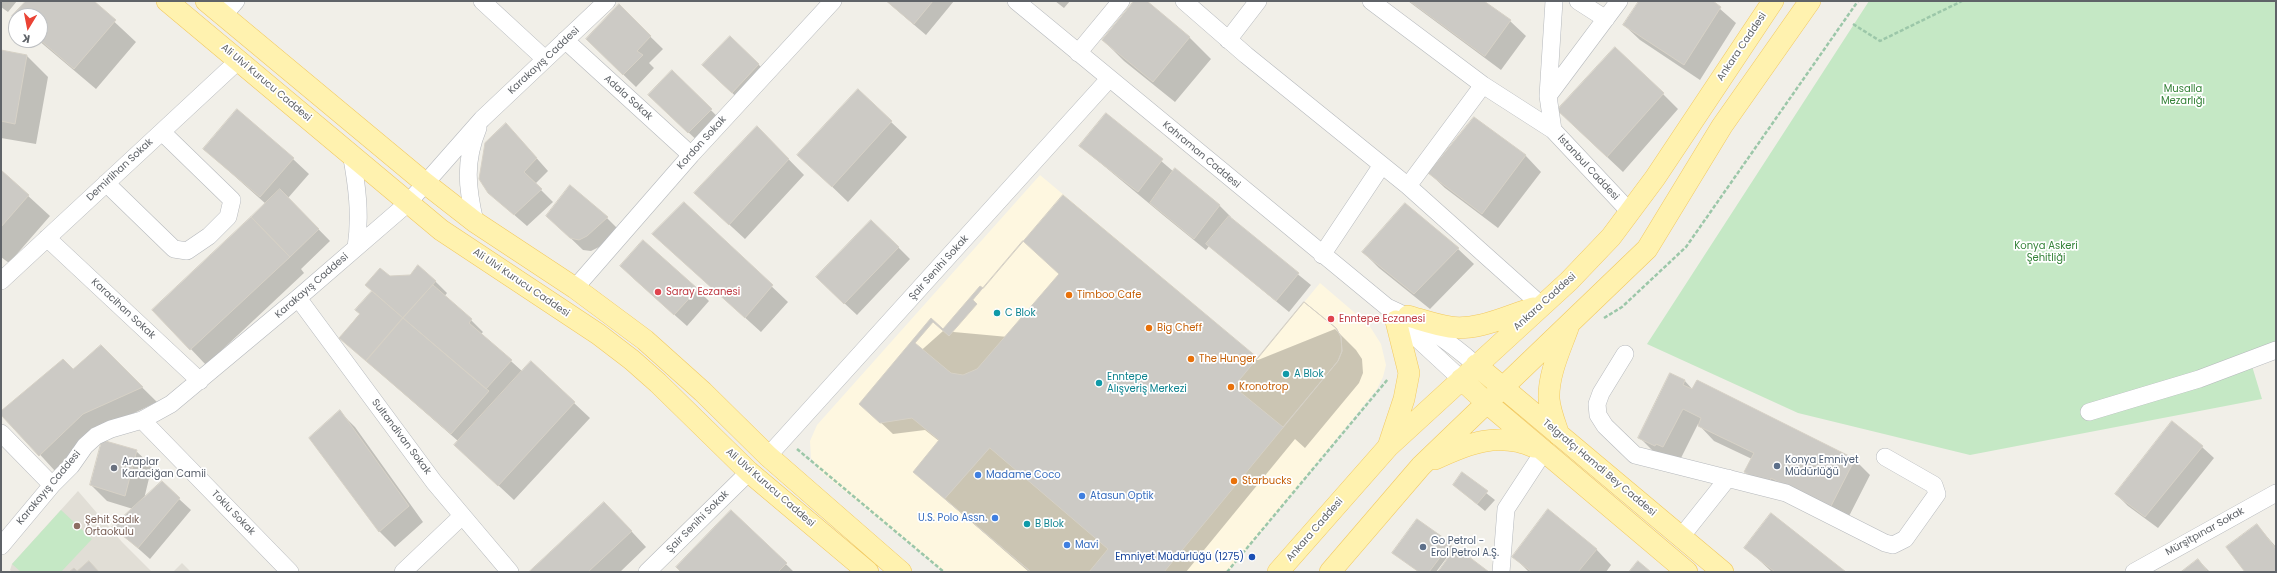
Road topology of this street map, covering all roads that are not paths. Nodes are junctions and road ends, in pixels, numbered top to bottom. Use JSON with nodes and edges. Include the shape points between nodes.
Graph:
{"nodes":[{"id":1,"x":167,"y":1,"type":"edge"},
{"id":2,"x":206,"y":1,"type":"edge"},
{"id":3,"x":482,"y":1,"type":"edge"},
{"id":4,"x":607,"y":1,"type":"edge"},
{"id":5,"x":833,"y":1,"type":"edge"},
{"id":6,"x":1016,"y":1,"type":"edge"},
{"id":7,"x":1121,"y":1,"type":"edge"},
{"id":8,"x":1184,"y":1,"type":"edge"},
{"id":9,"x":1258,"y":1,"type":"edge"},
{"id":10,"x":1371,"y":1,"type":"edge"},
{"id":11,"x":1554,"y":1,"type":"edge"},
{"id":12,"x":1578,"y":1,"type":"edge"},
{"id":13,"x":1619,"y":1,"type":"edge"},
{"id":14,"x":1773,"y":1,"type":"edge"},
{"id":15,"x":1810,"y":1,"type":"edge"},
{"id":16,"x":230,"y":8,"type":"edge"},
{"id":17,"x":1606,"y":19,"type":"junction"},
{"id":18,"x":565,"y":40,"type":"junction"},
{"id":19,"x":1228,"y":40,"type":"junction"},
{"id":20,"x":1078,"y":53,"type":"junction"},
{"id":21,"x":545,"y":59,"type":"junction"},
{"id":22,"x":239,"y":60,"type":"junction"},
{"id":23,"x":1109,"y":79,"type":"junction"},
{"id":24,"x":1483,"y":85,"type":"junction"},
{"id":25,"x":1548,"y":96,"type":"junction"},
{"id":26,"x":482,"y":119,"type":"junction"},
{"id":27,"x":1553,"y":130,"type":"junction"},
{"id":28,"x":162,"y":132,"type":"junction"},
{"id":29,"x":351,"y":153,"type":"junction"},
{"id":30,"x":691,"y":155,"type":"junction"},
{"id":31,"x":1382,"y":165,"type":"junction"},
{"id":32,"x":425,"y":183,"type":"junction"},
{"id":33,"x":106,"y":184,"type":"junction"},
{"id":34,"x":1408,"y":186,"type":"junction"},
{"id":35,"x":408,"y":203,"type":"junction"},
{"id":36,"x":1630,"y":212,"type":"junction"},
{"id":37,"x":475,"y":222,"type":"junction"},
{"id":38,"x":47,"y":238,"type":"junction"},
{"id":39,"x":356,"y":248,"type":"junction"},
{"id":40,"x":1322,"y":255,"type":"junction"},
{"id":41,"x":1,"y":281,"type":"edge"},
{"id":42,"x":575,"y":288,"type":"junction"},
{"id":43,"x":298,"y":298,"type":"junction"},
{"id":44,"x":1541,"y":305,"type":"junction"},
{"id":45,"x":1397,"y":315,"type":"junction"},
{"id":46,"x":1571,"y":322,"type":"junction"},
{"id":47,"x":2276,"y":350,"type":"edge"},
{"id":48,"x":1625,"y":354,"type":"dead end"},
{"id":49,"x":1468,"y":372,"type":"junction"},
{"id":50,"x":200,"y":381,"type":"junction"},
{"id":51,"x":1503,"y":387,"type":"junction"},
{"id":52,"x":1487,"y":403,"type":"junction"},
{"id":53,"x":2089,"y":412,"type":"dead end"},
{"id":54,"x":142,"y":420,"type":"junction"},
{"id":55,"x":1,"y":433,"type":"edge"},
{"id":56,"x":1559,"y":435,"type":"junction"},
{"id":57,"x":1388,"y":447,"type":"junction"},
{"id":58,"x":1544,"y":451,"type":"junction"},
{"id":59,"x":768,"y":456,"type":"junction"},
{"id":60,"x":1885,"y":457,"type":"dead end"},
{"id":61,"x":1421,"y":466,"type":"junction"},
{"id":62,"x":749,"y":472,"type":"junction"},
{"id":63,"x":1728,"y":478,"type":"junction"},
{"id":64,"x":52,"y":485,"type":"junction"},
{"id":65,"x":2276,"y":493,"type":"edge"},
{"id":66,"x":462,"y":516,"type":"junction"},
{"id":67,"x":1681,"y":537,"type":"junction"},
{"id":68,"x":1,"y":546,"type":"edge"},
{"id":69,"x":290,"y":572,"type":"edge"},
{"id":70,"x":403,"y":572,"type":"edge"},
{"id":71,"x":510,"y":572,"type":"edge"},
{"id":72,"x":647,"y":572,"type":"edge"},
{"id":73,"x":868,"y":572,"type":"edge"},
{"id":74,"x":901,"y":572,"type":"edge"},
{"id":75,"x":1278,"y":572,"type":"edge"},
{"id":76,"x":1330,"y":572,"type":"edge"},
{"id":77,"x":1501,"y":572,"type":"edge"},
{"id":78,"x":1687,"y":572,"type":"edge"},
{"id":79,"x":1723,"y":572,"type":"edge"},
{"id":80,"x":2134,"y":572,"type":"edge"}],
"edges":[{"from":1,"to":22,"type":"main road","name":"Ali Ulvi Kurucu Caddesi"},
{"from":2,"to":16,"type":"main road"},
{"from":3,"to":21,"type":"street"},
{"from":4,"to":18,"type":"street","name":"Karakayış Caddesi"},
{"from":5,"to":30,"type":"street","name":"Kordon Sokak"},
{"from":6,"to":20,"type":"street","name":"Kahraman Caddesi"},
{"from":7,"to":20,"type":"street"},
{"from":8,"to":19,"type":"street"},
{"from":9,"to":19,"type":"street"},
{"from":10,"to":24,"type":"street"},
{"from":11,"to":25,"type":"street","name":"İstanbul Caddesi"},
{"from":12,"to":17,"type":"street"},
{"from":13,"to":17,"type":"street"},
{"from":14,"to":36,"type":"main road","name":"Ankara Caddesi"},
{"from":15,"to":46,"type":"main road","via":[[1722,126],[1647,249]]},
{"from":16,"to":32,"type":"main road"},
{"from":17,"to":25,"type":"street"},
{"from":18,"to":21,"type":"street","name":"Karakayış Caddesi"},
{"from":18,"to":30,"type":"street","name":"Adala Sokak"},
{"from":19,"to":31,"type":"street"},
{"from":20,"to":23,"type":"street","name":"Kahraman Caddesi"},
{"from":21,"to":26,"type":"street","name":"Karakayış Caddesi"},
{"from":22,"to":28,"type":"street","name":"Demirlihan Sokak"},
{"from":22,"to":29,"type":"main road","name":"Ali Ulvi Kurucu Caddesi"},
{"from":23,"to":40,"type":"street","name":"Kahraman Caddesi"},
{"from":23,"to":59,"type":"street","name":"Şair Senihi Sokak"},
{"from":24,"to":27,"type":"street"},
{"from":24,"to":34,"type":"street"},
{"from":25,"to":27,"type":"street","name":"İstanbul Caddesi"},
{"from":26,"to":32,"type":"street","name":"Karakayış Caddesi"},
{"from":26,"to":37,"type":"street","via":[[470,147],[468,170],[468,193]]},
{"from":27,"to":36,"type":"street","name":"İstanbul Caddesi"},
{"from":28,"to":33,"type":"street","name":"Demirlihan Sokak"},
{"from":28,"to":33,"type":"street","via":[[232,200],[228,216],[209,236],[187,250],[174,249]]},
{"from":29,"to":35,"type":"main road","name":"Ali Ulvi Kurucu Caddesi"},
{"from":29,"to":39,"type":"street","via":[[359,196]]},
{"from":30,"to":42,"type":"street","name":"Kordon Sokak"},
{"from":31,"to":34,"type":"street"},
{"from":31,"to":40,"type":"street"},
{"from":32,"to":35,"type":"street","name":"Karakayış Caddesi"},
{"from":32,"to":37,"type":"main road"},
{"from":33,"to":38,"type":"street","name":"Demirlihan Sokak"},
{"from":34,"to":44,"type":"street"},
{"from":35,"to":39,"type":"street","name":"Karakayış Caddesi"},
{"from":35,"to":62,"type":"main road","name":"Ali Ulvi Kurucu Caddesi","via":[[441,230],[598,334],[632,360]]},
{"from":36,"to":44,"type":"main road","name":"Ankara Caddesi","via":[[1588,262]]},
{"from":37,"to":42,"type":"main road"},
{"from":38,"to":41,"type":"street","name":"Demirlihan Sokak"},
{"from":38,"to":50,"type":"street","name":"Karacihan Sokak"},
{"from":39,"to":43,"type":"street","name":"Karakayış Caddesi"},
{"from":40,"to":45,"type":"street","name":"Kahraman Caddesi"},
{"from":42,"to":59,"type":"main road","via":[[645,340]]},
{"from":43,"to":50,"type":"street","name":"Karakayış Caddesi"},
{"from":43,"to":66,"type":"street","name":"Sultandivan Sokak"},
{"from":44,"to":45,"type":"main road","via":[[1492,322],[1462,327],[1440,325]]},
{"from":44,"to":49,"type":"main road","name":"Ankara Caddesi"},
{"from":45,"to":49,"type":"street","name":"Kahraman Caddesi","via":[[1449,341]]},
{"from":45,"to":57,"type":"main road","via":[[1409,373],[1404,400]]},
{"from":46,"to":51,"type":"main road"},
{"from":46,"to":56,"type":"main road","via":[[1558,353],[1550,384],[1549,399]]},
{"from":47,"to":53,"type":"street","via":[[2199,379]]},
{"from":48,"to":63,"type":"street","via":[[1597,404],[1598,415],[1605,426],[1635,455]]},
{"from":49,"to":51,"type":"main road","name":"Telgrafçı Hamdi Bey Caddesi"},
{"from":49,"to":52,"type":"main road"},
{"from":49,"to":57,"type":"main road","name":"Ankara Caddesi"},
{"from":50,"to":54,"type":"street","name":"Karakayış Caddesi","via":[[171,404]]},
{"from":51,"to":52,"type":"main road"},
{"from":51,"to":56,"type":"main road","name":"Telgrafçı Hamdi Bey Caddesi"},
{"from":52,"to":58,"type":"main road"},
{"from":52,"to":61,"type":"main road"},
{"from":54,"to":64,"type":"street","name":"Karakayış Caddesi","via":[[96,436]]},
{"from":54,"to":69,"type":"street","name":"Toklu Sokak"},
{"from":55,"to":64,"type":"street"},
{"from":56,"to":67,"type":"main road","name":"Telgrafçı Hamdi Bey Caddesi"},
{"from":57,"to":75,"type":"main road","name":"Ankara Caddesi"},
{"from":58,"to":61,"type":"main road","via":[[1525,443],[1496,439],[1480,441]]},
{"from":58,"to":77,"type":"street","via":[[1506,508]]},
{"from":58,"to":78,"type":"main road"},
{"from":59,"to":74,"type":"main road"},
{"from":60,"to":63,"type":"street","via":[[1934,486],[1937,494],[1905,539],[1893,545],[1786,493]]},
{"from":61,"to":76,"type":"main road"},
{"from":62,"to":72,"type":"street","name":"Şair Senihi Sokak"},
{"from":62,"to":73,"type":"main road","name":"Ali Ulvi Kurucu Caddesi"},
{"from":63,"to":67,"type":"street"},
{"from":64,"to":68,"type":"street","name":"Karakayış Caddesi"},
{"from":65,"to":80,"type":"street","name":"Mürşitpınar Sokak"},
{"from":66,"to":70,"type":"street"},
{"from":66,"to":71,"type":"street","name":"Sultandivan Sokak"},
{"from":67,"to":79,"type":"main road","name":"Telgrafçı Hamdi Bey Caddesi"}]}
